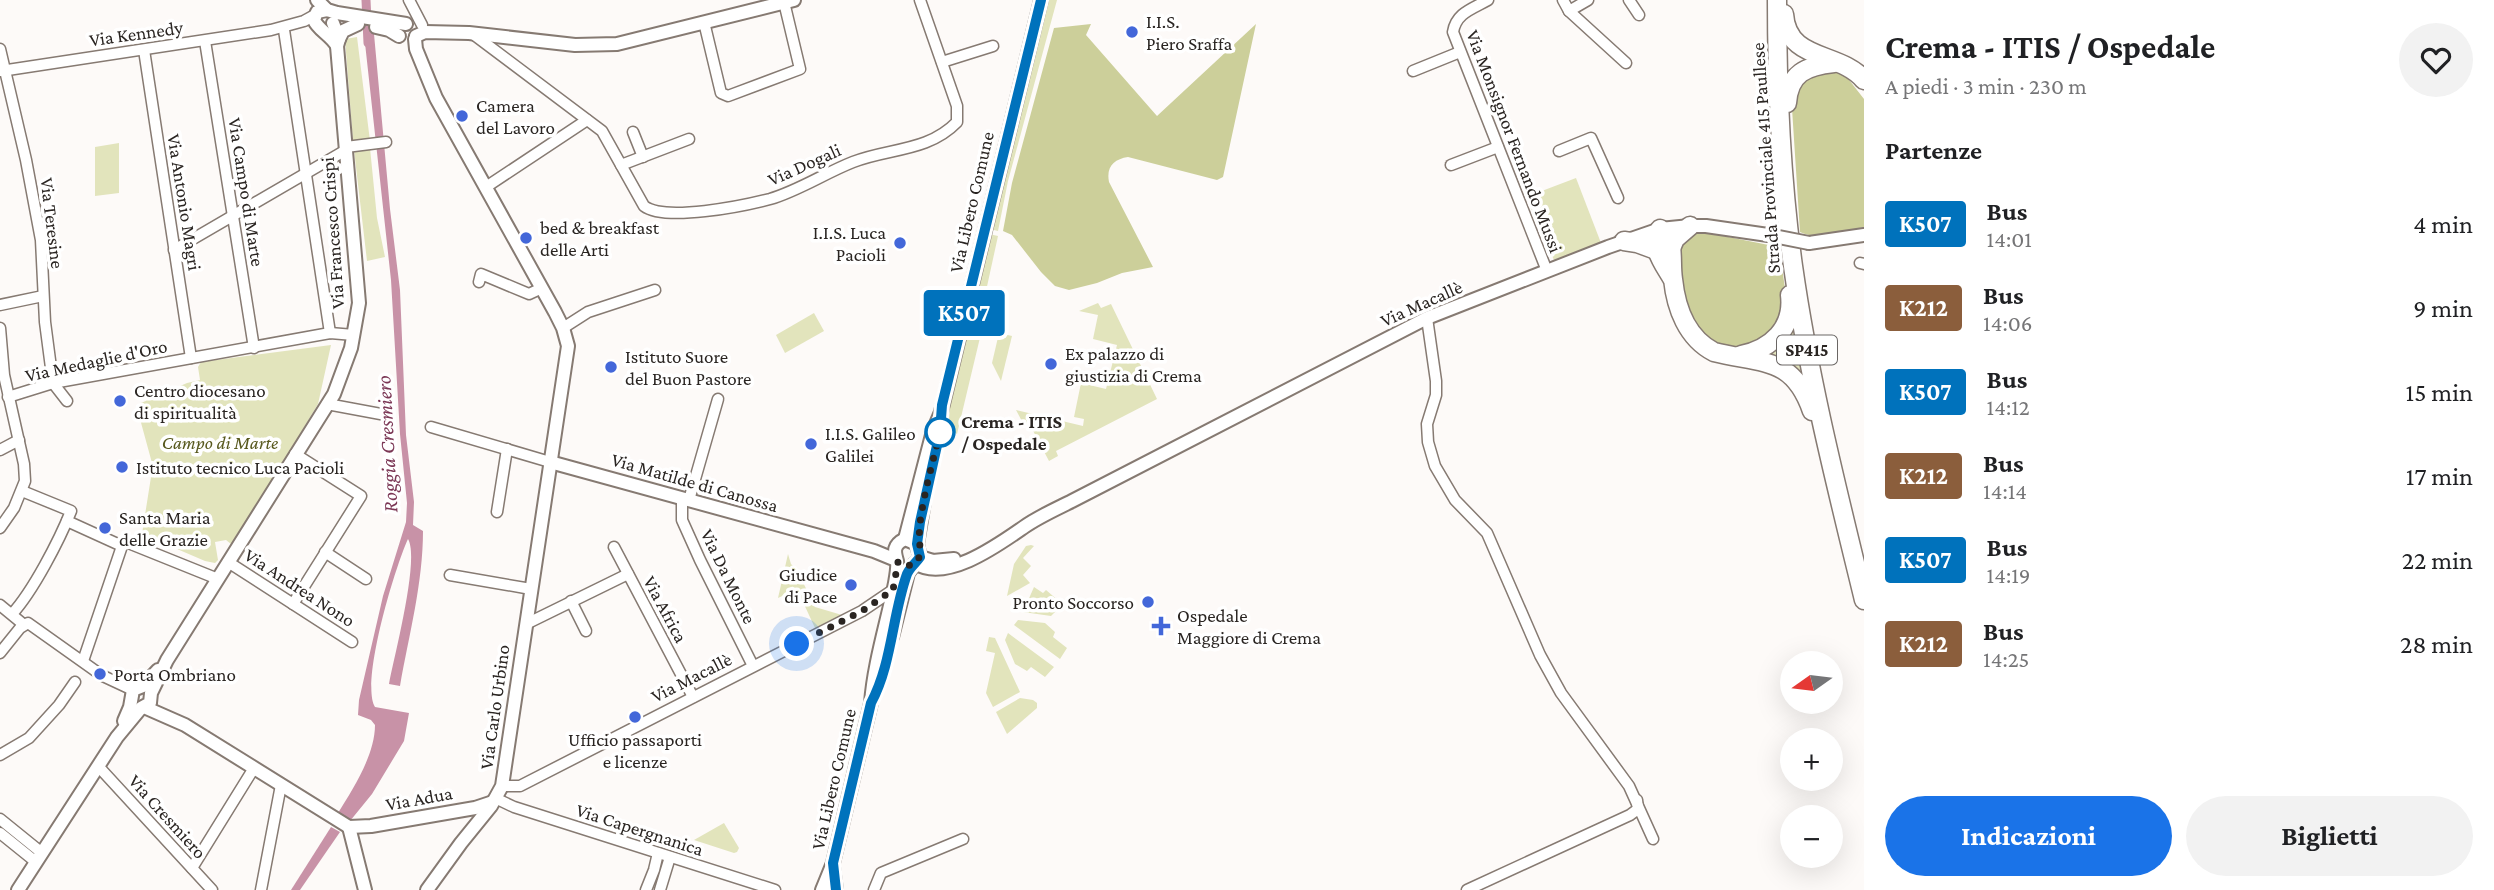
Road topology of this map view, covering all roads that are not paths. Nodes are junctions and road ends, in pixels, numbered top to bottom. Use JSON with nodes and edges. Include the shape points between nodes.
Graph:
{"nodes":[{"id":1,"x":311,"y":0,"type":"edge"},
{"id":2,"x":317,"y":0,"type":"edge"},
{"id":3,"x":409,"y":0,"type":"edge"},
{"id":4,"x":920,"y":0,"type":"edge"},
{"id":5,"x":1041,"y":0,"type":"edge"},
{"id":6,"x":1563,"y":0,"type":"edge"},
{"id":7,"x":1588,"y":0,"type":"edge"},
{"id":8,"x":1629,"y":0,"type":"edge"},
{"id":9,"x":789,"y":1,"type":"edge"},
{"id":10,"x":1481,"y":2,"type":"edge"},
{"id":11,"x":1778,"y":3,"type":"edge"},
{"id":12,"x":1569,"y":11,"type":"junction"},
{"id":13,"x":1639,"y":15,"type":"dead end"},
{"id":14,"x":324,"y":19,"type":"junction"},
{"id":15,"x":357,"y":21,"type":"junction"},
{"id":16,"x":704,"y":22,"type":"junction"},
{"id":17,"x":271,"y":30,"type":"junction"},
{"id":18,"x":284,"y":30,"type":"junction"},
{"id":19,"x":410,"y":32,"type":"junction"},
{"id":20,"x":471,"y":34,"type":"junction"},
{"id":21,"x":205,"y":41,"type":"junction"},
{"id":22,"x":338,"y":42,"type":"junction"},
{"id":23,"x":992,"y":46,"type":"dead end"},
{"id":24,"x":0,"y":49,"type":"edge"},
{"id":25,"x":144,"y":51,"type":"junction"},
{"id":26,"x":1460,"y":52,"type":"junction"},
{"id":27,"x":942,"y":62,"type":"junction"},
{"id":28,"x":1837,"y":62,"type":"junction"},
{"id":29,"x":1626,"y":63,"type":"dead end"},
{"id":30,"x":3,"y":71,"type":"edge"},
{"id":31,"x":1413,"y":71,"type":"dead end"},
{"id":32,"x":1864,"y":80,"type":"edge"},
{"id":33,"x":587,"y":120,"type":"junction"},
{"id":34,"x":633,"y":132,"type":"dead end"},
{"id":35,"x":1782,"y":138,"type":"junction"},
{"id":36,"x":689,"y":139,"type":"dead end"},
{"id":37,"x":386,"y":142,"type":"dead end"},
{"id":38,"x":1498,"y":147,"type":"junction"},
{"id":39,"x":346,"y":149,"type":"junction"},
{"id":40,"x":1559,"y":150,"type":"dead end"},
{"id":41,"x":643,"y":157,"type":"junction"},
{"id":42,"x":621,"y":165,"type":"junction"},
{"id":43,"x":1451,"y":165,"type":"dead end"},
{"id":44,"x":306,"y":175,"type":"junction"},
{"id":45,"x":486,"y":187,"type":"junction"},
{"id":46,"x":1785,"y":196,"type":"junction"},
{"id":47,"x":1618,"y":198,"type":"dead end"},
{"id":48,"x":234,"y":218,"type":"junction"},
{"id":49,"x":1690,"y":226,"type":"junction"},
{"id":50,"x":1660,"y":229,"type":"junction"},
{"id":51,"x":1864,"y":235,"type":"edge"},
{"id":52,"x":1624,"y":241,"type":"junction"},
{"id":53,"x":1664,"y":248,"type":"junction"},
{"id":54,"x":174,"y":250,"type":"junction"},
{"id":55,"x":1547,"y":271,"type":"junction"},
{"id":56,"x":479,"y":282,"type":"dead end"},
{"id":57,"x":542,"y":288,"type":"junction"},
{"id":58,"x":655,"y":289,"type":"dead end"},
{"id":59,"x":43,"y":296,"type":"junction"},
{"id":60,"x":0,"y":305,"type":"edge"},
{"id":61,"x":1427,"y":318,"type":"junction"},
{"id":62,"x":0,"y":328,"type":"edge"},
{"id":63,"x":563,"y":328,"type":"junction"},
{"id":64,"x":330,"y":333,"type":"junction"},
{"id":65,"x":354,"y":335,"type":"junction"},
{"id":66,"x":254,"y":348,"type":"junction"},
{"id":67,"x":1734,"y":356,"type":"junction"},
{"id":68,"x":191,"y":358,"type":"junction"},
{"id":69,"x":2,"y":376,"type":"edge"},
{"id":70,"x":53,"y":383,"type":"junction"},
{"id":71,"x":719,"y":399,"type":"dead end"},
{"id":72,"x":67,"y":401,"type":"dead end"},
{"id":73,"x":10,"y":402,"type":"junction"},
{"id":74,"x":327,"y":404,"type":"junction"},
{"id":75,"x":0,"y":411,"type":"edge"},
{"id":76,"x":386,"y":415,"type":"dead end"},
{"id":77,"x":431,"y":427,"type":"dead end"},
{"id":78,"x":19,"y":440,"type":"junction"},
{"id":79,"x":507,"y":449,"type":"junction"},
{"id":80,"x":0,"y":450,"type":"edge"},
{"id":81,"x":295,"y":454,"type":"junction"},
{"id":82,"x":551,"y":462,"type":"junction"},
{"id":83,"x":22,"y":491,"type":"junction"},
{"id":84,"x":685,"y":499,"type":"junction"},
{"id":85,"x":1840,"y":502,"type":"junction"},
{"id":86,"x":497,"y":512,"type":"dead end"},
{"id":87,"x":69,"y":516,"type":"junction"},
{"id":88,"x":0,"y":528,"type":"edge"},
{"id":89,"x":122,"y":546,"type":"junction"},
{"id":90,"x":614,"y":547,"type":"dead end"},
{"id":91,"x":325,"y":552,"type":"junction"},
{"id":92,"x":907,"y":555,"type":"junction"},
{"id":93,"x":228,"y":562,"type":"junction"},
{"id":94,"x":628,"y":574,"type":"junction"},
{"id":95,"x":450,"y":575,"type":"dead end"},
{"id":96,"x":218,"y":579,"type":"junction"},
{"id":97,"x":366,"y":579,"type":"dead end"},
{"id":98,"x":531,"y":589,"type":"junction"},
{"id":99,"x":893,"y":590,"type":"junction"},
{"id":100,"x":1864,"y":600,"type":"edge"},
{"id":101,"x":571,"y":601,"type":"junction"},
{"id":102,"x":293,"y":604,"type":"junction"},
{"id":103,"x":0,"y":605,"type":"edge"},
{"id":104,"x":12,"y":614,"type":"junction"},
{"id":105,"x":526,"y":624,"type":"junction"},
{"id":106,"x":22,"y":626,"type":"junction"},
{"id":107,"x":586,"y":631,"type":"dead end"},
{"id":108,"x":352,"y":642,"type":"dead end"},
{"id":109,"x":0,"y":653,"type":"edge"},
{"id":110,"x":83,"y":661,"type":"junction"},
{"id":111,"x":753,"y":666,"type":"junction"},
{"id":112,"x":75,"y":682,"type":"dead end"},
{"id":113,"x":142,"y":697,"type":"junction"},
{"id":114,"x":693,"y":697,"type":"junction"},
{"id":115,"x":871,"y":703,"type":"junction"},
{"id":116,"x":0,"y":755,"type":"edge"},
{"id":117,"x":98,"y":766,"type":"junction"},
{"id":118,"x":254,"y":768,"type":"junction"},
{"id":119,"x":281,"y":785,"type":"junction"},
{"id":120,"x":497,"y":796,"type":"junction"},
{"id":121,"x":1637,"y":800,"type":"junction"},
{"id":122,"x":464,"y":810,"type":"junction"},
{"id":123,"x":0,"y":819,"type":"edge"},
{"id":124,"x":371,"y":826,"type":"junction"},
{"id":125,"x":349,"y":827,"type":"junction"},
{"id":126,"x":472,"y":831,"type":"junction"},
{"id":127,"x":0,"y":833,"type":"edge"},
{"id":128,"x":963,"y":839,"type":"dead end"},
{"id":129,"x":1653,"y":839,"type":"dead end"},
{"id":130,"x":355,"y":847,"type":"junction"},
{"id":131,"x":658,"y":853,"type":"junction"},
{"id":132,"x":39,"y":857,"type":"junction"},
{"id":133,"x":670,"y":857,"type":"junction"},
{"id":134,"x":833,"y":863,"type":"junction"},
{"id":135,"x":192,"y":868,"type":"junction"},
{"id":136,"x":18,"y":890,"type":"edge"},
{"id":137,"x":212,"y":890,"type":"edge"},
{"id":138,"x":261,"y":890,"type":"edge"},
{"id":139,"x":365,"y":890,"type":"edge"},
{"id":140,"x":428,"y":890,"type":"edge"},
{"id":141,"x":646,"y":890,"type":"edge"},
{"id":142,"x":660,"y":890,"type":"edge"},
{"id":143,"x":775,"y":890,"type":"edge"},
{"id":144,"x":822,"y":890,"type":"edge"},
{"id":145,"x":836,"y":890,"type":"edge"},
{"id":146,"x":874,"y":890,"type":"edge"},
{"id":147,"x":1467,"y":890,"type":"edge"}],
"edges":[{"from":1,"to":14,"type":"street"},
{"from":2,"to":14,"type":"street"},
{"from":3,"to":19,"type":"street"},
{"from":4,"to":27,"type":"street","name":"Via Dogali"},
{"from":5,"to":92,"type":"street","name":"Via Libero Comune","via":[[933,431]]},
{"from":6,"to":12,"type":"street"},
{"from":7,"to":12,"type":"street"},
{"from":8,"to":13,"type":"street"},
{"from":9,"to":16,"type":"street"},
{"from":9,"to":16,"type":"street","via":[[800,69],[728,96],[721,93]]},
{"from":10,"to":26,"type":"street","name":"Via Monsignor Fernando Mussi","via":[[1454,21]]},
{"from":11,"to":28,"type":"highway","via":[[1790,36],[1807,51]]},
{"from":11,"to":35,"type":"highway","name":"Strada Provinciale 415 Paullese","number":"SP415"},
{"from":12,"to":29,"type":"street"},
{"from":14,"to":15,"type":"street"},
{"from":14,"to":17,"type":"street","name":"Via Kennedy"},
{"from":14,"to":18,"type":"street","name":"Via Kennedy"},
{"from":14,"to":22,"type":"street"},
{"from":15,"to":19,"type":"street"},
{"from":15,"to":22,"type":"street","via":[[343,31]]},
{"from":16,"to":20,"type":"street","via":[[617,44]]},
{"from":17,"to":18,"type":"street","name":"Via Kennedy"},
{"from":17,"to":21,"type":"street","name":"Via Kennedy"},
{"from":18,"to":44,"type":"street"},
{"from":19,"to":20,"type":"street"},
{"from":19,"to":45,"type":"street","name":"Via Carlo Urbino","via":[[436,98]]},
{"from":20,"to":33,"type":"street","name":"Via Dogali"},
{"from":21,"to":25,"type":"street","name":"Via Kennedy"},
{"from":21,"to":48,"type":"street","name":"Via Campo di Marte"},
{"from":22,"to":39,"type":"street","name":"Via Francesco Crispi"},
{"from":23,"to":27,"type":"street"},
{"from":24,"to":30,"type":"street","name":"Via Teresine"},
{"from":25,"to":30,"type":"street","name":"Via Kennedy"},
{"from":25,"to":54,"type":"street","name":"Via Antonio Magri"},
{"from":26,"to":31,"type":"street"},
{"from":26,"to":38,"type":"street","name":"Via Monsignor Fernando Mussi"},
{"from":27,"to":42,"type":"street","name":"Via Dogali","via":[[958,114],[950,129],[912,148],[856,161],[771,199],[687,214],[651,211]]},
{"from":28,"to":32,"type":"highway"},
{"from":28,"to":35,"type":"highway","via":[[1815,65],[1793,80]]},
{"from":30,"to":59,"type":"street","name":"Via Teresine","via":[[41,240]]},
{"from":33,"to":42,"type":"street","name":"Via Dogali","via":[[602,131]]},
{"from":33,"to":45,"type":"street"},
{"from":34,"to":41,"type":"street"},
{"from":35,"to":46,"type":"highway","name":"Strada Provinciale 415 Paullese","number":"SP415"},
{"from":36,"to":41,"type":"street"},
{"from":37,"to":39,"type":"street"},
{"from":38,"to":43,"type":"street"},
{"from":38,"to":55,"type":"street","name":"Via Monsignor Fernando Mussi"},
{"from":39,"to":44,"type":"street"},
{"from":39,"to":65,"type":"street","name":"Via Francesco Crispi","via":[[359,303]]},
{"from":40,"to":47,"type":"street","via":[[1591,138]]},
{"from":41,"to":42,"type":"street"},
{"from":44,"to":48,"type":"street"},
{"from":44,"to":64,"type":"street"},
{"from":45,"to":57,"type":"street","name":"Via Carlo Urbino"},
{"from":46,"to":67,"type":"highway","via":[[1791,306],[1787,325],[1765,347]]},
{"from":46,"to":85,"type":"highway","name":"Strada Provinciale 415 Paullese","number":"SP415","via":[[1806,345]]},
{"from":48,"to":54,"type":"street"},
{"from":48,"to":66,"type":"street","name":"Via Campo di Marte"},
{"from":49,"to":50,"type":"street","name":"Via Macallè"},
{"from":49,"to":51,"type":"street","name":"Via Macallè","bridge":true,"via":[[1809,243]]},
{"from":49,"to":53,"type":"highway"},
{"from":50,"to":52,"type":"street","name":"Via Macallè"},
{"from":50,"to":53,"type":"highway","via":[[1655,237]]},
{"from":52,"to":53,"type":"highway"},
{"from":52,"to":55,"type":"street","name":"Via Macallè"},
{"from":53,"to":67,"type":"highway","via":[[1681,314],[1691,332],[1707,348]]},
{"from":54,"to":68,"type":"street","name":"Via Antonio Magri"},
{"from":55,"to":61,"type":"street","name":"Via Macallè"},
{"from":56,"to":57,"type":"street","via":[[481,274],[529,293]]},
{"from":57,"to":63,"type":"street","name":"Via Carlo Urbino"},
{"from":58,"to":63,"type":"street","via":[[588,312]]},
{"from":59,"to":60,"type":"street"},
{"from":59,"to":70,"type":"street","name":"Via Teresine"},
{"from":61,"to":92,"type":"street","name":"Via Macallè","via":[[955,566],[936,570]]},
{"from":61,"to":121,"type":"street","via":[[1436,395],[1427,424],[1435,467],[1455,500],[1487,533],[1561,693]]},
{"from":62,"to":69,"type":"street"},
{"from":63,"to":82,"type":"street","name":"Via Carlo Urbino","via":[[568,346]]},
{"from":64,"to":65,"type":"street","name":"Via Medaglie d'Oro"},
{"from":64,"to":66,"type":"street","name":"Via Medaglie d'Oro"},
{"from":65,"to":74,"type":"street","name":"Via Francesco Crispi"},
{"from":66,"to":68,"type":"street","name":"Via Medaglie d'Oro"},
{"from":67,"to":85,"type":"highway","via":[[1777,366],[1799,384],[1813,412]]},
{"from":68,"to":70,"type":"street","name":"Via Medaglie d'Oro"},
{"from":69,"to":73,"type":"street"},
{"from":70,"to":72,"type":"street"},
{"from":70,"to":73,"type":"street","name":"Via Medaglie d'Oro"},
{"from":71,"to":84,"type":"street"},
{"from":73,"to":75,"type":"street","name":"Via Medaglie d'Oro"},
{"from":73,"to":78,"type":"street"},
{"from":74,"to":76,"type":"street"},
{"from":74,"to":81,"type":"street","name":"Via Francesco Crispi"},
{"from":77,"to":79,"type":"street","name":"Via Matilde di Canossa"},
{"from":78,"to":80,"type":"street"},
{"from":78,"to":83,"type":"street","via":[[25,481]]},
{"from":79,"to":82,"type":"street","name":"Via Matilde di Canossa"},
{"from":79,"to":86,"type":"street"},
{"from":81,"to":91,"type":"street","via":[[361,496]]},
{"from":81,"to":93,"type":"street","name":"Via Francesco Crispi"},
{"from":82,"to":84,"type":"street","name":"Via Matilde di Canossa"},
{"from":82,"to":98,"type":"street","name":"Via Carlo Urbino"},
{"from":83,"to":87,"type":"street"},
{"from":83,"to":88,"type":"street"},
{"from":84,"to":92,"type":"street","name":"Via Matilde di Canossa","via":[[874,551]]},
{"from":84,"to":111,"type":"street","name":"Via Da Monte","via":[[682,520]]},
{"from":85,"to":100,"type":"highway","name":"Strada Provinciale 415 Paullese","number":"SP415"},
{"from":87,"to":89,"type":"street"},
{"from":87,"to":104,"type":"street"},
{"from":89,"to":96,"type":"street","via":[[129,542]]},
{"from":89,"to":110,"type":"street"},
{"from":90,"to":94,"type":"street","name":"Via Africa"},
{"from":91,"to":97,"type":"street"},
{"from":91,"to":102,"type":"street"},
{"from":92,"to":99,"type":"street","name":"Via Libero Comune"},
{"from":92,"to":115,"type":"street","name":"Via Libero Comune","via":[[880,687]]},
{"from":93,"to":96,"type":"street","name":"Via Francesco Crispi"},
{"from":93,"to":102,"type":"street","name":"Via Andrea Nono"},
{"from":94,"to":101,"type":"street","name":"Via Africa"},
{"from":94,"to":114,"type":"street","name":"Via Africa"},
{"from":95,"to":98,"type":"street"},
{"from":96,"to":113,"type":"street","name":"Via Francesco Crispi"},
{"from":98,"to":105,"type":"street","name":"Via Carlo Urbino"},
{"from":99,"to":111,"type":"street","name":"Via Macallè","via":[[862,611]]},
{"from":99,"to":115,"type":"street","name":"Via Libero Comune"},
{"from":101,"to":105,"type":"street","name":"Via Africa"},
{"from":101,"to":107,"type":"street"},
{"from":102,"to":108,"type":"street","name":"Via Andrea Nono"},
{"from":103,"to":104,"type":"street"},
{"from":104,"to":106,"type":"street"},
{"from":105,"to":120,"type":"street","name":"Via Carlo Urbino"},
{"from":106,"to":109,"type":"street"},
{"from":106,"to":110,"type":"street","via":[[33,625]]},
{"from":110,"to":113,"type":"street"},
{"from":111,"to":114,"type":"street","name":"Via Macallè"},
{"from":112,"to":116,"type":"street","via":[[29,738]]},
{"from":113,"to":117,"type":"street","via":[[130,707]]},
{"from":113,"to":118,"type":"street"},
{"from":114,"to":120,"type":"street","name":"Via Macallè"},
{"from":115,"to":134,"type":"street","name":"Via Libero Comune"},
{"from":117,"to":132,"type":"street"},
{"from":117,"to":135,"type":"street","name":"Via Cresmiero"},
{"from":118,"to":119,"type":"street"},
{"from":118,"to":135,"type":"street"},
{"from":119,"to":125,"type":"street"},
{"from":119,"to":138,"type":"street"},
{"from":120,"to":122,"type":"street","name":"Via Adua"},
{"from":120,"to":126,"type":"street","name":"Via Carlo Urbino"},
{"from":120,"to":131,"type":"street","name":"Via Capergnanica","via":[[514,807]]},
{"from":121,"to":129,"type":"street"},
{"from":121,"to":147,"type":"street","via":[[1638,809],[1630,815]]},
{"from":122,"to":124,"type":"street","name":"Via Adua"},
{"from":122,"to":126,"type":"street","via":[[471,815]]},
{"from":123,"to":132,"type":"street"},
{"from":124,"to":125,"type":"street","name":"Via Adua"},
{"from":124,"to":130,"type":"street","via":[[360,834]]},
{"from":125,"to":130,"type":"street"},
{"from":126,"to":140,"type":"street","name":"Via Carlo Urbino"},
{"from":127,"to":132,"type":"street"},
{"from":128,"to":146,"type":"street","via":[[881,873]]},
{"from":130,"to":139,"type":"street"},
{"from":131,"to":133,"type":"street","name":"Via Capergnanica"},
{"from":131,"to":141,"type":"street"},
{"from":132,"to":136,"type":"street"},
{"from":133,"to":142,"type":"street"},
{"from":133,"to":143,"type":"street","name":"Via Capergnanica"},
{"from":134,"to":144,"type":"street","name":"Via Libero Comune"},
{"from":134,"to":145,"type":"street","name":"Via Libero Comune"},
{"from":135,"to":137,"type":"street","name":"Via Cresmiero"}]}
